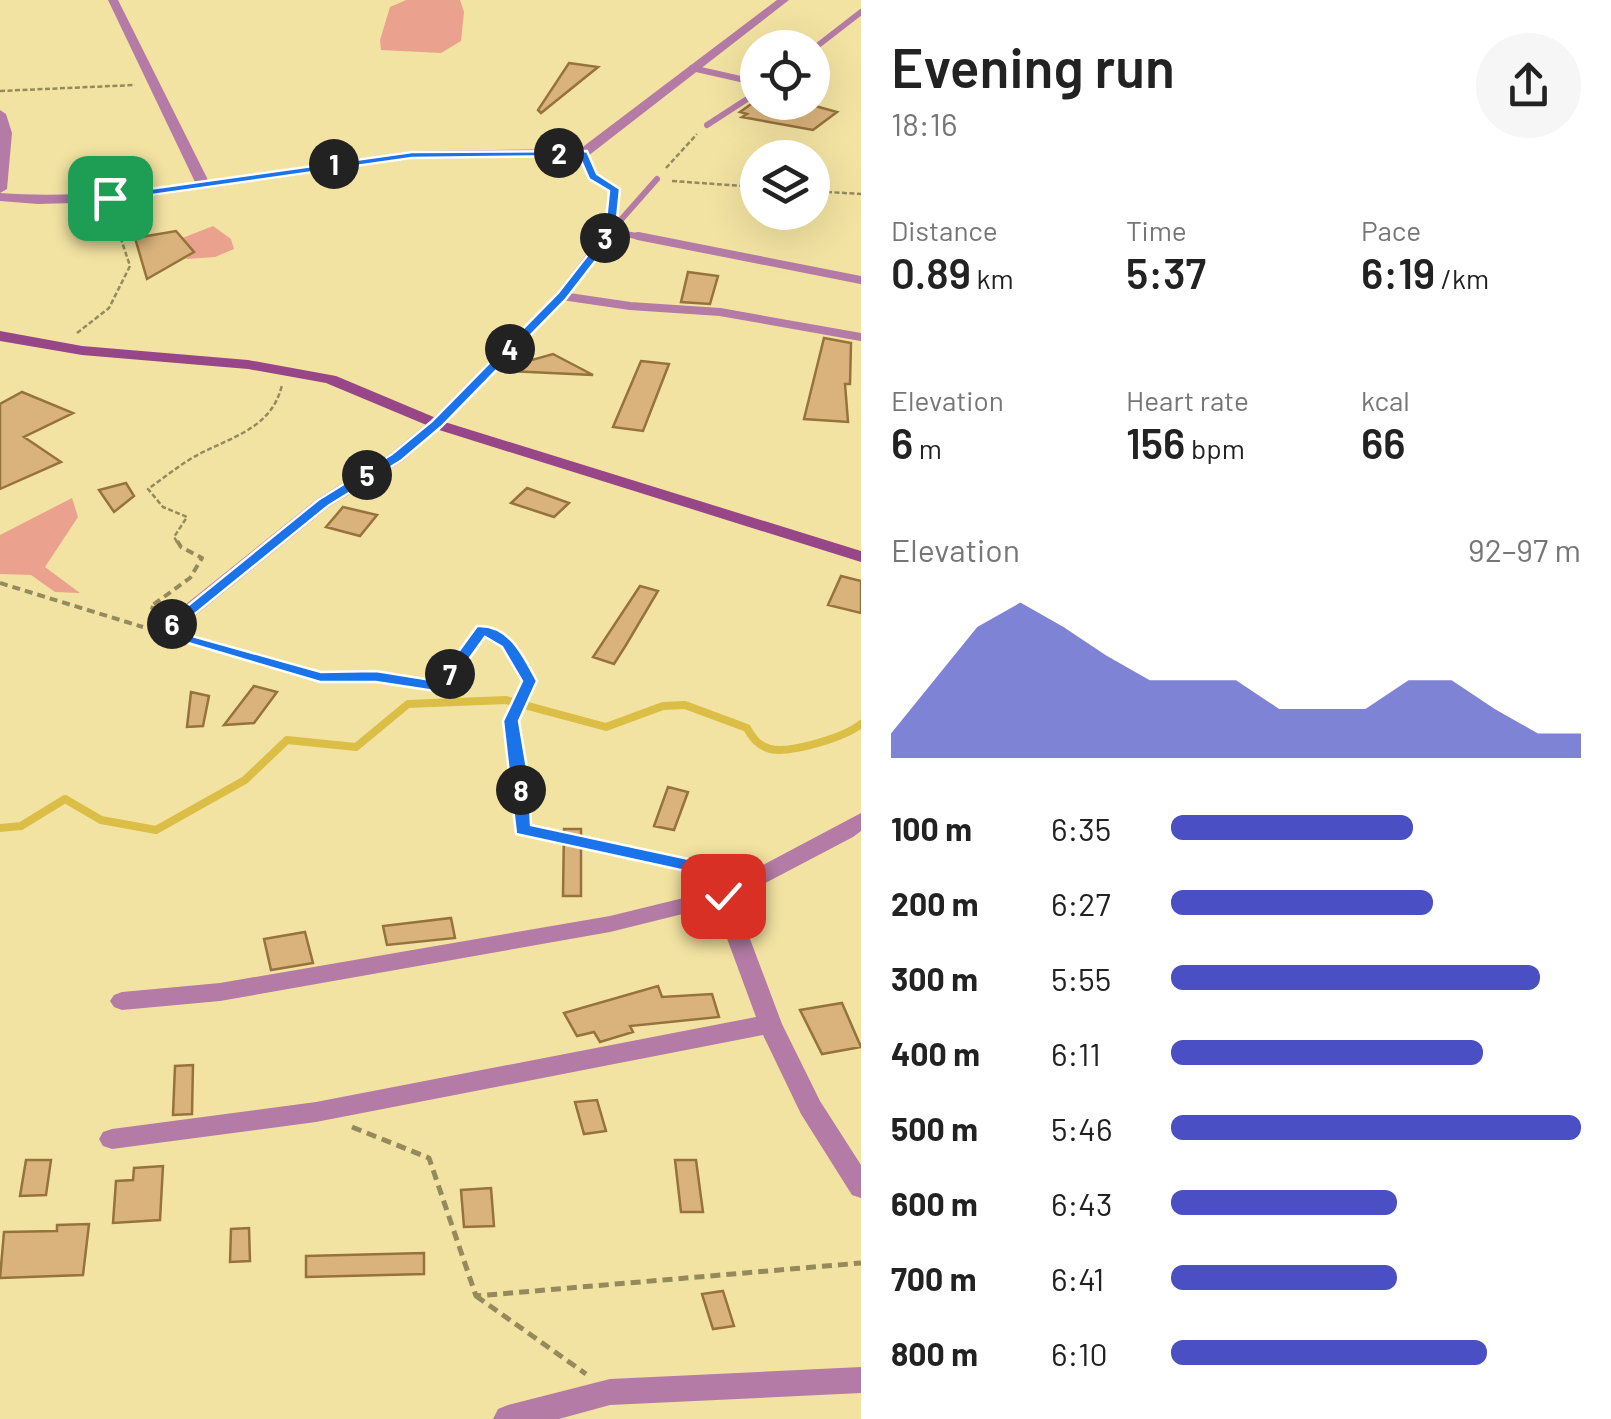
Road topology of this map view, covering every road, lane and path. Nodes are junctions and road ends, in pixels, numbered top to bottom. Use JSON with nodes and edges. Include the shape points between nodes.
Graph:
{"nodes":[{"id":1,"x":113,"y":0,"type":"edge"},
{"id":2,"x":784,"y":0,"type":"edge"},
{"id":3,"x":861,"y":12,"type":"edge"},
{"id":4,"x":830,"y":36,"type":"edge"},
{"id":5,"x":692,"y":68,"type":"junction"},
{"id":6,"x":740,"y":79,"type":"edge"},
{"id":7,"x":153,"y":84,"type":"junction"},
{"id":8,"x":0,"y":91,"type":"edge"},
{"id":9,"x":740,"y":106,"type":"edge"},
{"id":10,"x":0,"y":114,"type":"edge"},
{"id":11,"x":707,"y":124,"type":"joint"},
{"id":12,"x":583,"y":153,"type":"junction"},
{"id":13,"x":657,"y":179,"type":"junction"},
{"id":14,"x":204,"y":186,"type":"junction"},
{"id":15,"x":740,"y":186,"type":"edge"},
{"id":16,"x":0,"y":188,"type":"edge"},
{"id":17,"x":830,"y":193,"type":"edge"},
{"id":18,"x":861,"y":194,"type":"edge"},
{"id":19,"x":0,"y":196,"type":"edge"},
{"id":20,"x":110,"y":198,"type":"junction"},
{"id":21,"x":615,"y":228,"type":"junction"},
{"id":22,"x":861,"y":280,"type":"edge"},
{"id":23,"x":562,"y":296,"type":"junction"},
{"id":24,"x":0,"y":336,"type":"edge"},
{"id":25,"x":861,"y":337,"type":"edge"},
{"id":26,"x":50,"y":348,"type":"junction"},
{"id":27,"x":286,"y":371,"type":"junction"},
{"id":28,"x":436,"y":424,"type":"junction"},
{"id":29,"x":861,"y":557,"type":"edge"},
{"id":30,"x":0,"y":582,"type":"edge"},
{"id":31,"x":178,"y":620,"type":"junction"},
{"id":32,"x":162,"y":633,"type":"junction"},
{"id":33,"x":856,"y":829,"type":"edge"},
{"id":34,"x":748,"y":878,"type":"junction"},
{"id":35,"x":723,"y":896,"type":"junction"},
{"id":36,"x":122,"y":1001,"type":"dead end"},
{"id":37,"x":770,"y":1024,"type":"junction"},
{"id":38,"x":316,"y":1112,"type":"junction"},
{"id":39,"x":112,"y":1140,"type":"dead end"},
{"id":40,"x":861,"y":1187,"type":"edge"},
{"id":41,"x":861,"y":1264,"type":"edge"},
{"id":42,"x":476,"y":1296,"type":"junction"},
{"id":43,"x":861,"y":1380,"type":"edge"},
{"id":44,"x":610,"y":1392,"type":"junction"},
{"id":45,"x":508,"y":1419,"type":"edge"}],
"edges":[{"from":1,"to":7,"type":"street"},
{"from":2,"to":5,"type":"street"},
{"from":3,"to":4,"type":"lane"},
{"from":5,"to":6,"type":"lane"},
{"from":5,"to":12,"type":"street"},
{"from":7,"to":8,"type":"path"},
{"from":7,"to":14,"type":"street"},
{"from":9,"to":11,"type":"lane"},
{"from":10,"to":16,"type":"street","via":[[6,133]]},
{"from":11,"to":13,"type":"path"},
{"from":12,"to":14,"type":"street","via":[[412,155]]},
{"from":12,"to":21,"type":"path","via":[[593,177],[614,189]]},
{"from":13,"to":15,"type":"path"},
{"from":13,"to":21,"type":"lane"},
{"from":14,"to":20,"type":"street"},
{"from":17,"to":18,"type":"path"},
{"from":19,"to":20,"type":"street"},
{"from":20,"to":26,"type":"path","via":[[130,266],[110,308]]},
{"from":21,"to":22,"type":"lane"},
{"from":21,"to":23,"type":"street"},
{"from":23,"to":25,"type":"lane","via":[[720,312]]},
{"from":23,"to":28,"type":"street"},
{"from":24,"to":26,"type":"street"},
{"from":26,"to":27,"type":"street"},
{"from":27,"to":28,"type":"street","via":[[364,390]]},
{"from":27,"to":31,"type":"path","via":[[279,397],[258,427],[197,455],[148,488],[164,506],[187,516],[174,537],[202,558],[190,578],[150,607]]},
{"from":28,"to":29,"type":"street"},
{"from":28,"to":31,"type":"street","via":[[323,503]]},
{"from":30,"to":32,"type":"path"},
{"from":31,"to":32,"type":"street"},
{"from":32,"to":34,"type":"path","via":[[320,677],[376,676],[441,687],[483,630],[508,644],[530,681],[511,721],[522,829]]},
{"from":33,"to":34,"type":"street"},
{"from":34,"to":35,"type":"street"},
{"from":35,"to":36,"type":"street","via":[[610,924],[220,992]]},
{"from":35,"to":37,"type":"street"},
{"from":37,"to":38,"type":"street"},
{"from":37,"to":40,"type":"street","via":[[810,1107]]},
{"from":38,"to":39,"type":"street"},
{"from":38,"to":42,"type":"path","via":[[429,1158]]},
{"from":41,"to":42,"type":"path"},
{"from":42,"to":44,"type":"path"},
{"from":43,"to":44,"type":"street"},
{"from":44,"to":45,"type":"street"}]}
